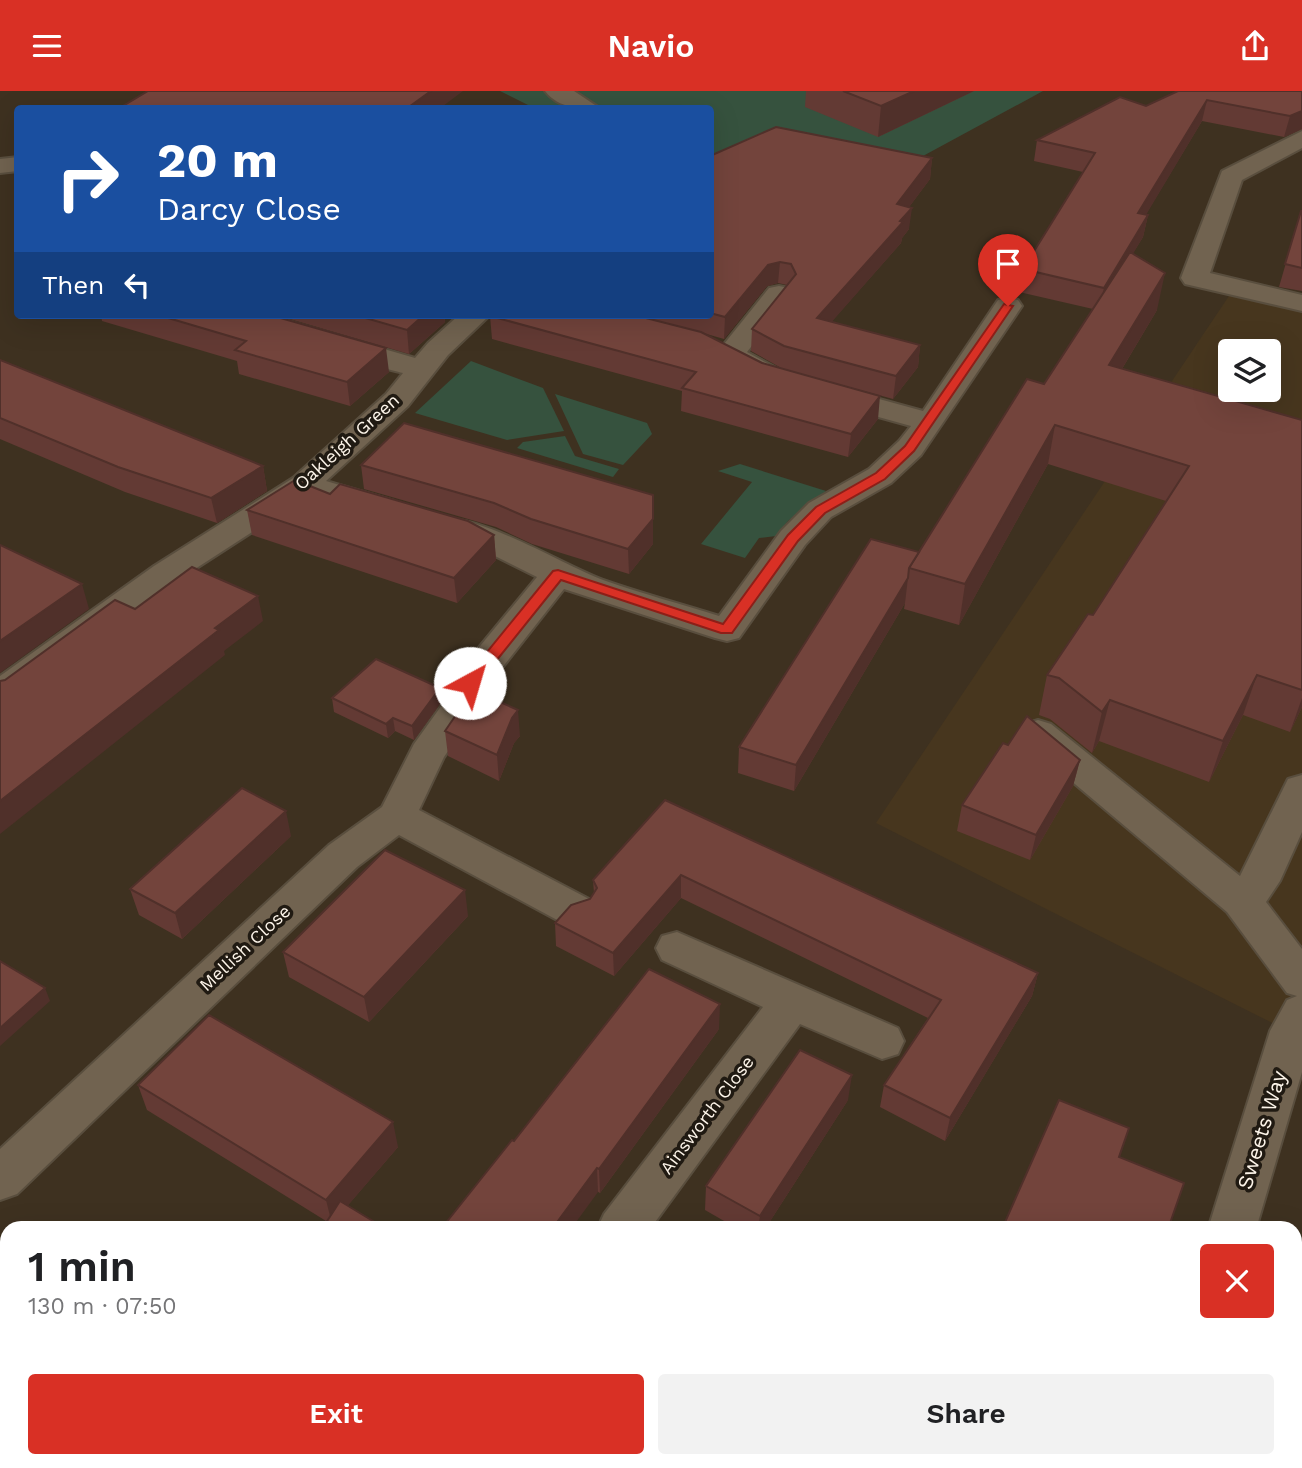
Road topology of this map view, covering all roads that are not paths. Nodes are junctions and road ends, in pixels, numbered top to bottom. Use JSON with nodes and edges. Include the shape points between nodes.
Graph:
{"nodes":[{"id":1,"x":557,"y":91,"type":"edge"},
{"id":2,"x":583,"y":105,"type":"edge"},
{"id":3,"x":1302,"y":138,"type":"edge"},
{"id":4,"x":1263,"y":159,"type":"junction"},
{"id":5,"x":1302,"y":167,"type":"edge"},
{"id":6,"x":779,"y":294,"type":"edge"},
{"id":7,"x":1302,"y":303,"type":"edge"},
{"id":8,"x":1008,"y":306,"type":"dead end"},
{"id":9,"x":252,"y":319,"type":"edge"},
{"id":10,"x":472,"y":319,"type":"edge"},
{"id":11,"x":422,"y":369,"type":"junction"},
{"id":12,"x":930,"y":422,"type":"junction"},
{"id":13,"x":304,"y":485,"type":"junction"},
{"id":14,"x":558,"y":575,"type":"junction"},
{"id":15,"x":6,"y":681,"type":"edge"},
{"id":16,"x":1035,"y":730,"type":"edge"},
{"id":17,"x":1302,"y":789,"type":"edge"},
{"id":18,"x":397,"y":817,"type":"junction"},
{"id":19,"x":1242,"y":901,"type":"junction"},
{"id":20,"x":574,"y":910,"type":"edge"},
{"id":21,"x":677,"y":948,"type":"dead end"},
{"id":22,"x":1302,"y":981,"type":"edge"},
{"id":23,"x":792,"y":1001,"type":"junction"},
{"id":24,"x":1297,"y":1021,"type":"edge"},
{"id":25,"x":882,"y":1041,"type":"dead end"},
{"id":26,"x":0,"y":1179,"type":"edge"},
{"id":27,"x":627,"y":1221,"type":"edge"},
{"id":28,"x":1234,"y":1221,"type":"edge"}],
"edges":[{"from":1,"to":2,"type":"street"},
{"from":3,"to":4,"type":"street"},
{"from":4,"to":5,"type":"street"},
{"from":4,"to":7,"type":"street","via":[[1231,176],[1195,278]]},
{"from":6,"to":12,"type":"street","via":[[720,350],[798,386]]},
{"from":8,"to":12,"type":"street"},
{"from":9,"to":11,"type":"street"},
{"from":10,"to":11,"type":"street","name":"Oakleigh Green"},
{"from":11,"to":13,"type":"street","name":"Oakleigh Green","via":[[397,400]]},
{"from":12,"to":14,"type":"street","via":[[880,476],[820,510],[793,538],[727,630]]},
{"from":13,"to":14,"type":"street","via":[[483,537]]},
{"from":13,"to":15,"type":"street","name":"Oakleigh Green"},
{"from":14,"to":18,"type":"street","name":"Mellish Close","via":[[426,753]]},
{"from":16,"to":19,"type":"street"},
{"from":17,"to":19,"type":"street","via":[[1260,881]]},
{"from":18,"to":20,"type":"street"},
{"from":18,"to":26,"type":"street","name":"Mellish Close","via":[[343,856]]},
{"from":19,"to":22,"type":"street"},
{"from":21,"to":23,"type":"street"},
{"from":23,"to":25,"type":"street"},
{"from":23,"to":27,"type":"street","name":"Ainsworth Close"},
{"from":24,"to":28,"type":"street","name":"Sweets Way"}]}
